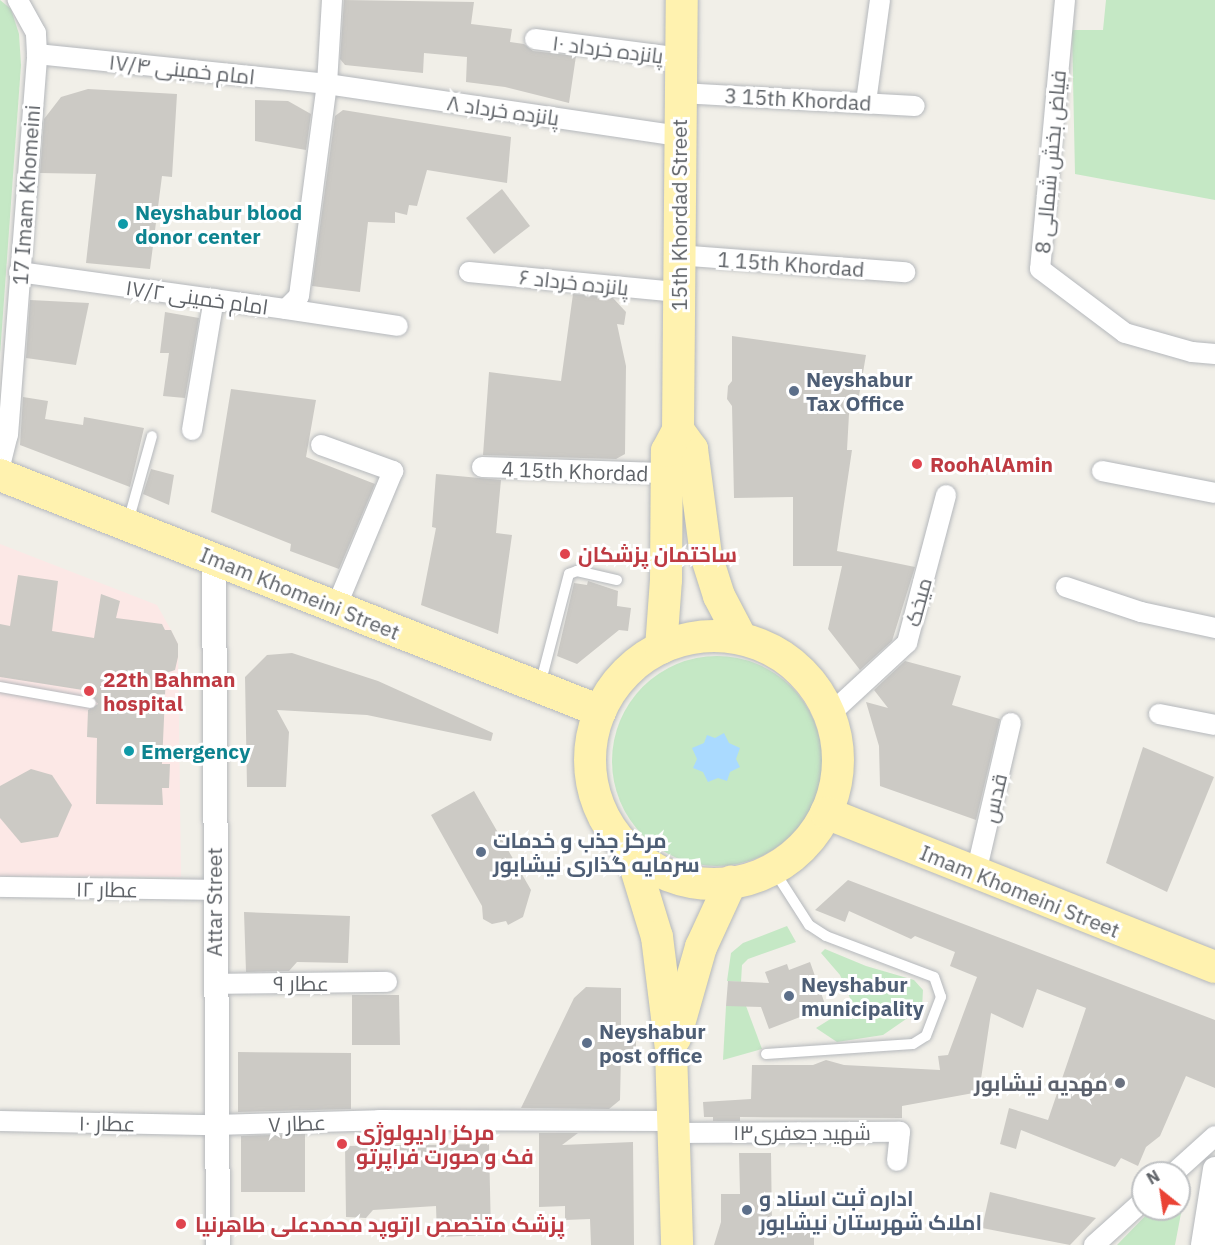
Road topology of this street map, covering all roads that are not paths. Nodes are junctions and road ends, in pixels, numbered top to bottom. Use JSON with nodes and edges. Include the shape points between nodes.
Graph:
{"nodes":[{"id":1,"x":18,"y":0,"type":"edge"},
{"id":2,"x":332,"y":0,"type":"edge"},
{"id":3,"x":682,"y":0,"type":"edge"},
{"id":4,"x":880,"y":0,"type":"edge"},
{"id":5,"x":1065,"y":0,"type":"edge"},
{"id":6,"x":535,"y":39,"type":"dead end"},
{"id":7,"x":37,"y":54,"type":"junction"},
{"id":8,"x":681,"y":58,"type":"junction"},
{"id":9,"x":327,"y":84,"type":"junction"},
{"id":10,"x":681,"y":93,"type":"junction"},
{"id":11,"x":866,"y":102,"type":"junction"},
{"id":12,"x":915,"y":106,"type":"dead end"},
{"id":13,"x":679,"y":136,"type":"junction"},
{"id":14,"x":677,"y":255,"type":"junction"},
{"id":15,"x":20,"y":272,"type":"junction"},
{"id":16,"x":470,"y":272,"type":"dead end"},
{"id":17,"x":905,"y":272,"type":"dead end"},
{"id":18,"x":678,"y":292,"type":"junction"},
{"id":19,"x":214,"y":299,"type":"junction"},
{"id":20,"x":286,"y":309,"type":"junction"},
{"id":21,"x":398,"y":326,"type":"dead end"},
{"id":22,"x":1215,"y":354,"type":"edge"},
{"id":23,"x":192,"y":430,"type":"dead end"},
{"id":24,"x":678,"y":430,"type":"junction"},
{"id":25,"x":152,"y":436,"type":"dead end"},
{"id":26,"x":321,"y":446,"type":"dead end"},
{"id":27,"x":0,"y":466,"type":"edge"},
{"id":28,"x":482,"y":467,"type":"dead end"},
{"id":29,"x":1102,"y":471,"type":"dead end"},
{"id":30,"x":667,"y":473,"type":"junction"},
{"id":31,"x":0,"y":475,"type":"edge"},
{"id":32,"x":1215,"y":493,"type":"edge"},
{"id":33,"x":946,"y":495,"type":"dead end"},
{"id":34,"x":127,"y":525,"type":"junction"},
{"id":35,"x":214,"y":559,"type":"junction"},
{"id":36,"x":617,"y":580,"type":"dead end"},
{"id":37,"x":1066,"y":587,"type":"dead end"},
{"id":38,"x":336,"y":608,"type":"junction"},
{"id":39,"x":1215,"y":628,"type":"edge"},
{"id":40,"x":740,"y":636,"type":"junction"},
{"id":41,"x":661,"y":648,"type":"junction"},
{"id":42,"x":0,"y":687,"type":"edge"},
{"id":43,"x":539,"y":688,"type":"junction"},
{"id":44,"x":91,"y":703,"type":"dead end"},
{"id":45,"x":600,"y":711,"type":"junction"},
{"id":46,"x":830,"y":714,"type":"junction"},
{"id":47,"x":1159,"y":714,"type":"dead end"},
{"id":48,"x":1011,"y":723,"type":"dead end"},
{"id":49,"x":1215,"y":725,"type":"edge"},
{"id":50,"x":826,"y":813,"type":"junction"},
{"id":51,"x":631,"y":852,"type":"junction"},
{"id":52,"x":773,"y":869,"type":"junction"},
{"id":53,"x":976,"y":873,"type":"junction"},
{"id":54,"x":731,"y":882,"type":"junction"},
{"id":55,"x":0,"y":888,"type":"edge"},
{"id":56,"x":213,"y":890,"type":"junction"},
{"id":57,"x":1215,"y":967,"type":"edge"},
{"id":58,"x":387,"y":982,"type":"dead end"},
{"id":59,"x":215,"y":984,"type":"junction"},
{"id":60,"x":671,"y":1050,"type":"junction"},
{"id":61,"x":766,"y":1053,"type":"dead end"},
{"id":62,"x":0,"y":1121,"type":"edge"},
{"id":63,"x":215,"y":1125,"type":"junction"},
{"id":64,"x":674,"y":1127,"type":"junction"},
{"id":65,"x":1215,"y":1136,"type":"edge"},
{"id":66,"x":897,"y":1161,"type":"dead end"},
{"id":67,"x":1187,"y":1161,"type":"edge"},
{"id":68,"x":1215,"y":1169,"type":"edge"},
{"id":69,"x":1131,"y":1212,"type":"edge"},
{"id":70,"x":218,"y":1245,"type":"edge"},
{"id":71,"x":677,"y":1245,"type":"edge"},
{"id":72,"x":1094,"y":1245,"type":"edge"},
{"id":73,"x":1203,"y":1245,"type":"edge"}],
"edges":[{"from":1,"to":7,"type":"street","name":"17 Imam Khomeini","via":[[36,33]]},
{"from":2,"to":9,"type":"street","name":"امام خمینی ۱۷/۲"},
{"from":3,"to":8,"type":"main road","name":"15th Khordad Street"},
{"from":4,"to":11,"type":"street"},
{"from":5,"to":22,"type":"street","name":"فیاض بخش شمالی 8","via":[[1040,269],[1125,333],[1192,352]]},
{"from":6,"to":8,"type":"street","name":"پانزده خرداد ۱۰"},
{"from":7,"to":9,"type":"street","name":"امام خمینی ۱۷/۴"},
{"from":7,"to":15,"type":"street","name":"17 Imam Khomeini"},
{"from":8,"to":10,"type":"main road","name":"15th Khordad Street"},
{"from":9,"to":13,"type":"street","name":"پانزده خرداد ۸"},
{"from":9,"to":20,"type":"street","name":"امام خمینی ۱۷/۲","via":[[299,296]]},
{"from":10,"to":11,"type":"street","name":"3 15th Khordad"},
{"from":10,"to":13,"type":"main road","name":"15th Khordad Street"},
{"from":11,"to":12,"type":"street","name":"3 15th Khordad"},
{"from":13,"to":14,"type":"main road","name":"15th Khordad Street"},
{"from":14,"to":17,"type":"street","name":"1 15th Khordad"},
{"from":14,"to":18,"type":"main road","name":"15th Khordad Street"},
{"from":15,"to":19,"type":"street","name":"امام خمینی ۱۷/۲"},
{"from":15,"to":27,"type":"street","name":"17 Imam Khomeini","via":[[8,435]]},
{"from":16,"to":18,"type":"street","name":"پانزده خرداد ۶"},
{"from":18,"to":24,"type":"main road","name":"15th Khordad Street"},
{"from":19,"to":20,"type":"street","name":"امام خمینی ۱۷/۲"},
{"from":19,"to":23,"type":"street"},
{"from":20,"to":21,"type":"street"},
{"from":24,"to":30,"type":"main road","name":"15th Khordad Street","via":[[667,450]]},
{"from":24,"to":40,"type":"main road","via":[[692,449],[706,555],[719,597]]},
{"from":25,"to":34,"type":"lane"},
{"from":26,"to":38,"type":"street","via":[[393,471]]},
{"from":28,"to":30,"type":"street","name":"4 15th Khordad"},
{"from":29,"to":32,"type":"street"},
{"from":30,"to":41,"type":"main road","name":"15th Khordad Street"},
{"from":31,"to":34,"type":"main road","name":"Imam Khomeini Street"},
{"from":33,"to":46,"type":"street","name":"میخک","via":[[907,643]]},
{"from":34,"to":35,"type":"main road","name":"Imam Khomeini Street"},
{"from":35,"to":38,"type":"main road","name":"Imam Khomeini Street"},
{"from":35,"to":56,"type":"street","name":"Attar Street"},
{"from":36,"to":43,"type":"lane","via":[[577,571],[566,578]]},
{"from":37,"to":39,"type":"street","via":[[1141,612]]},
{"from":38,"to":43,"type":"main road","name":"Imam Khomeini Street"},
{"from":40,"to":41,"type":"main road","via":[[688,639]]},
{"from":40,"to":46,"type":"main road","via":[[785,658],[812,682]]},
{"from":41,"to":45,"type":"main road","via":[[635,664]]},
{"from":42,"to":44,"type":"lane"},
{"from":43,"to":45,"type":"main road","name":"Imam Khomeini Street"},
{"from":45,"to":51,"type":"main road","via":[[591,741],[591,772],[597,801],[611,829]]},
{"from":46,"to":50,"type":"main road","via":[[838,747],[837,781]]},
{"from":47,"to":49,"type":"street"},
{"from":48,"to":53,"type":"street","name":"قدس"},
{"from":50,"to":52,"type":"main road","via":[[813,836]]},
{"from":50,"to":53,"type":"main road","name":"Imam Khomeini Street"},
{"from":51,"to":54,"type":"main road","via":[[659,871],[691,882]]},
{"from":51,"to":60,"type":"main road","via":[[657,938]]},
{"from":52,"to":54,"type":"main road"},
{"from":52,"to":61,"type":"lane","via":[[809,925],[826,936],[933,978],[941,997],[926,1036],[913,1044]]},
{"from":53,"to":57,"type":"main road","name":"Imam Khomeini Street"},
{"from":54,"to":60,"type":"main road","via":[[701,947]]},
{"from":55,"to":56,"type":"street","name":"عطار ۱۲"},
{"from":56,"to":59,"type":"street","name":"Attar Street"},
{"from":58,"to":59,"type":"street","name":"عطار ۹"},
{"from":59,"to":63,"type":"street","name":"Attar Street"},
{"from":60,"to":64,"type":"main road"},
{"from":62,"to":63,"type":"street","name":"عطار ۱۰"},
{"from":63,"to":64,"type":"street","name":"عطار ۷","via":[[379,1120]]},
{"from":63,"to":70,"type":"street","name":"Attar Street"},
{"from":64,"to":66,"type":"street","name":"شهید جعفری۱۳","via":[[900,1132]]},
{"from":64,"to":71,"type":"main road"},
{"from":65,"to":67,"type":"street"},
{"from":68,"to":73,"type":"street"},
{"from":69,"to":72,"type":"street"}]}
